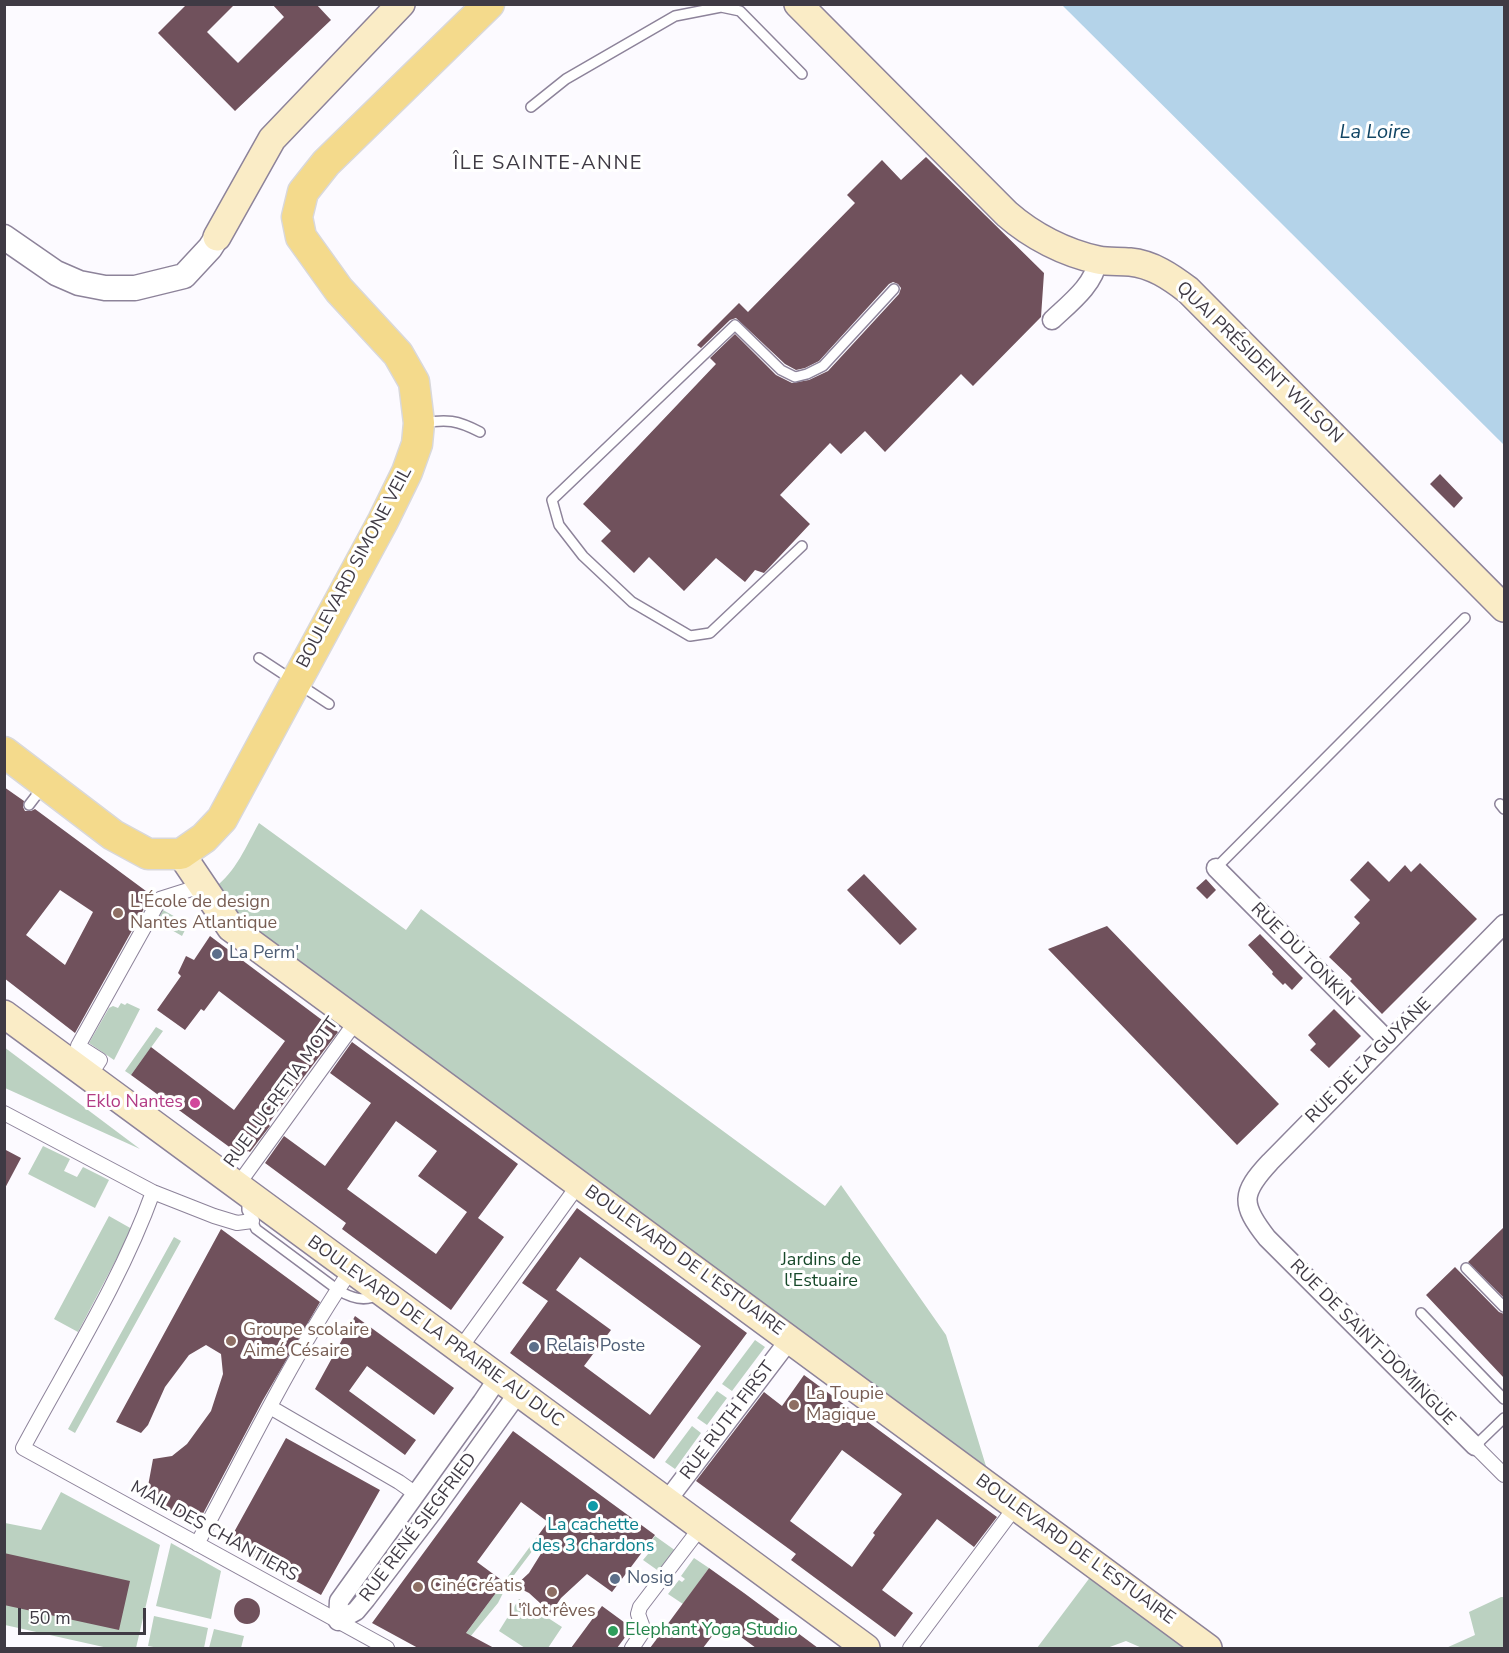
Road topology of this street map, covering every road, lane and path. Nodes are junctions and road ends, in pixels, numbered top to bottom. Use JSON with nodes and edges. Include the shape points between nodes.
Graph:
{"nodes":[{"id":1,"x":401,"y":4,"type":"edge"},
{"id":2,"x":489,"y":4,"type":"edge"},
{"id":3,"x":671,"y":4,"type":"edge"},
{"id":4,"x":798,"y":4,"type":"edge"},
{"id":5,"x":675,"y":16,"type":"junction"},
{"id":6,"x":802,"y":74,"type":"dead end"},
{"id":7,"x":531,"y":107,"type":"dead end"},
{"id":8,"x":4,"y":237,"type":"edge"},
{"id":9,"x":217,"y":237,"type":"joint"},
{"id":10,"x":1098,"y":260,"type":"junction"},
{"id":11,"x":894,"y":289,"type":"dead end"},
{"id":12,"x":1052,"y":320,"type":"dead end"},
{"id":13,"x":419,"y":423,"type":"junction"},
{"id":14,"x":480,"y":432,"type":"dead end"},
{"id":15,"x":802,"y":546,"type":"dead end"},
{"id":16,"x":1504,"y":608,"type":"edge"},
{"id":17,"x":1465,"y":618,"type":"dead end"},
{"id":18,"x":259,"y":658,"type":"dead end"},
{"id":19,"x":295,"y":683,"type":"junction"},
{"id":20,"x":329,"y":704,"type":"dead end"},
{"id":21,"x":4,"y":752,"type":"edge"},
{"id":22,"x":181,"y":854,"type":"junction"},
{"id":23,"x":1216,"y":868,"type":"joint"},
{"id":24,"x":201,"y":885,"type":"junction"},
{"id":25,"x":1504,"y":924,"type":"edge"},
{"id":26,"x":4,"y":1014,"type":"edge"},
{"id":27,"x":357,"y":1020,"type":"junction"},
{"id":28,"x":1388,"y":1041,"type":"junction"},
{"id":29,"x":89,"y":1077,"type":"junction"},
{"id":30,"x":4,"y":1113,"type":"edge"},
{"id":31,"x":579,"y":1184,"type":"junction"},
{"id":32,"x":242,"y":1190,"type":"junction"},
{"id":33,"x":153,"y":1192,"type":"junction"},
{"id":34,"x":1248,"y":1206,"type":"joint"},
{"id":35,"x":252,"y":1221,"type":"junction"},
{"id":36,"x":1466,"y":1268,"type":"dead end"},
{"id":37,"x":345,"y":1280,"type":"junction"},
{"id":38,"x":1504,"y":1307,"type":"edge"},
{"id":39,"x":1421,"y":1313,"type":"dead end"},
{"id":40,"x":790,"y":1339,"type":"junction"},
{"id":41,"x":459,"y":1350,"type":"junction"},
{"id":42,"x":508,"y":1386,"type":"junction"},
{"id":43,"x":1504,"y":1399,"type":"edge"},
{"id":44,"x":270,"y":1407,"type":"junction"},
{"id":45,"x":1504,"y":1418,"type":"edge"},
{"id":46,"x":1475,"y":1446,"type":"junction"},
{"id":47,"x":1504,"y":1475,"type":"edge"},
{"id":48,"x":416,"y":1494,"type":"junction"},
{"id":49,"x":666,"y":1502,"type":"junction"},
{"id":50,"x":1016,"y":1506,"type":"junction"},
{"id":51,"x":434,"y":1510,"type":"junction"},
{"id":52,"x":701,"y":1527,"type":"junction"},
{"id":53,"x":197,"y":1544,"type":"junction"},
{"id":54,"x":359,"y":1572,"type":"junction"},
{"id":55,"x":377,"y":1584,"type":"junction"},
{"id":56,"x":339,"y":1601,"type":"junction"},
{"id":57,"x":356,"y":1611,"type":"junction"},
{"id":58,"x":338,"y":1621,"type":"junction"},
{"id":59,"x":859,"y":1646,"type":"edge"},
{"id":60,"x":387,"y":1648,"type":"edge"},
{"id":61,"x":632,"y":1648,"type":"edge"},
{"id":62,"x":910,"y":1648,"type":"edge"},
{"id":63,"x":1208,"y":1648,"type":"edge"}],
"edges":[{"from":1,"to":9,"type":"main road","via":[[272,139]]},
{"from":2,"to":13,"type":"main road","name":"BOULEVARD SIMONE VEIL","via":[[326,163],[303,192],[297,217],[301,237],[333,282],[398,354],[414,382]]},
{"from":3,"to":5,"type":"lane"},
{"from":4,"to":10,"type":"main road","name":"QUAI PRÉSIDENT WILSON","via":[[1014,220],[1055,245]]},
{"from":5,"to":6,"type":"lane","via":[[721,7],[740,11]]},
{"from":5,"to":7,"type":"lane","via":[[566,79]]},
{"from":8,"to":9,"type":"street","via":[[56,273],[105,288],[135,288],[184,276]]},
{"from":10,"to":12,"type":"street","via":[[1096,272]]},
{"from":10,"to":16,"type":"main road","name":"QUAI PRÉSIDENT WILSON","via":[[1141,264],[1188,290]]},
{"from":11,"to":15,"type":"lane","via":[[823,366],[795,377],[781,370],[735,325],[552,500],[559,525],[583,556],[632,602],[690,636],[710,633]]},
{"from":13,"to":14,"type":"lane","via":[[448,420]]},
{"from":13,"to":19,"type":"main road","name":"BOULEVARD SIMONE VEIL","via":[[417,444],[407,472]]},
{"from":17,"to":23,"type":"lane"},
{"from":18,"to":19,"type":"lane"},
{"from":19,"to":20,"type":"lane"},
{"from":19,"to":22,"type":"main road","name":"BOULEVARD SIMONE VEIL","via":[[222,819]]},
{"from":21,"to":22,"type":"main road","via":[[38,794],[148,854]]},
{"from":22,"to":24,"type":"main road","name":"BOULEVARD DE L'ESTUAIRE"},
{"from":23,"to":28,"type":"street","name":"RUE DU TONKIN"},
{"from":24,"to":27,"type":"main road","name":"BOULEVARD DE L'ESTUAIRE","via":[[231,928]]},
{"from":24,"to":29,"type":"street","via":[[160,899],[78,1046],[100,1060]]},
{"from":25,"to":28,"type":"street","name":"RUE DE LA GUYANE"},
{"from":26,"to":29,"type":"main road","name":"BOULEVARD DE LA PRAIRIE AU DUC"},
{"from":27,"to":31,"type":"main road","name":"BOULEVARD DE L'ESTUAIRE"},
{"from":27,"to":32,"type":"street","name":"RUE LUCRETIA MOTT"},
{"from":28,"to":34,"type":"street","name":"RUE DE LA GUYANE","via":[[1259,1173],[1250,1185]]},
{"from":29,"to":32,"type":"main road","name":"BOULEVARD DE LA PRAIRIE AU DUC"},
{"from":30,"to":33,"type":"street"},
{"from":31,"to":40,"type":"main road","name":"BOULEVARD DE L'ESTUAIRE"},
{"from":31,"to":41,"type":"street"},
{"from":32,"to":35,"type":"lane"},
{"from":32,"to":37,"type":"main road","name":"BOULEVARD DE LA PRAIRIE AU DUC"},
{"from":33,"to":35,"type":"street","via":[[237,1223]]},
{"from":33,"to":53,"type":"street","name":"MAIL DES CHANTIERS","via":[[140,1229],[22,1448]]},
{"from":34,"to":46,"type":"street","name":"RUE DE SAINT-DOMINGUE","via":[[1266,1238]]},
{"from":35,"to":37,"type":"lane","via":[[260,1232]]},
{"from":36,"to":38,"type":"lane"},
{"from":37,"to":41,"type":"main road","name":"BOULEVARD DE LA PRAIRIE AU DUC","via":[[382,1292]]},
{"from":37,"to":44,"type":"street"},
{"from":39,"to":43,"type":"lane"},
{"from":40,"to":49,"type":"street","name":"RUE RUTH FIRST"},
{"from":40,"to":50,"type":"main road","name":"BOULEVARD DE L'ESTUAIRE"},
{"from":41,"to":42,"type":"main road","name":"BOULEVARD DE LA PRAIRIE AU DUC"},
{"from":42,"to":48,"type":"street","name":"RUE RENÉ SIEGFRIED","via":[[482,1402]]},
{"from":42,"to":49,"type":"main road","name":"BOULEVARD DE LA PRAIRIE AU DUC"},
{"from":42,"to":51,"type":"street","name":"RUE RENÉ SIEGFRIED"},
{"from":44,"to":48,"type":"street"},
{"from":44,"to":53,"type":"street"},
{"from":45,"to":46,"type":"lane"},
{"from":46,"to":47,"type":"street","name":"RUE DE SAINT-DOMINGUE"},
{"from":48,"to":51,"type":"street"},
{"from":48,"to":54,"type":"street","name":"RUE RENÉ SIEGFRIED"},
{"from":49,"to":52,"type":"main road","name":"BOULEVARD DE LA PRAIRIE AU DUC"},
{"from":50,"to":62,"type":"street"},
{"from":50,"to":63,"type":"main road","name":"BOULEVARD DE L'ESTUAIRE"},
{"from":51,"to":55,"type":"street","name":"RUE RENÉ SIEGFRIED"},
{"from":52,"to":59,"type":"main road","name":"BOULEVARD DE LA PRAIRIE AU DUC"},
{"from":52,"to":61,"type":"street","via":[[640,1607],[642,1633]]},
{"from":53,"to":58,"type":"street","name":"MAIL DES CHANTIERS"},
{"from":54,"to":55,"type":"street","via":[[367,1582]]},
{"from":54,"to":56,"type":"street","name":"RUE RENÉ SIEGFRIED"},
{"from":55,"to":57,"type":"street","name":"RUE RENÉ SIEGFRIED"},
{"from":56,"to":57,"type":"street"},
{"from":56,"to":58,"type":"street","name":"RUE RENÉ SIEGFRIED"},
{"from":57,"to":58,"type":"street","name":"RUE RENÉ SIEGFRIED"},
{"from":58,"to":60,"type":"street","name":"MAIL DES CHANTIERS"}]}
